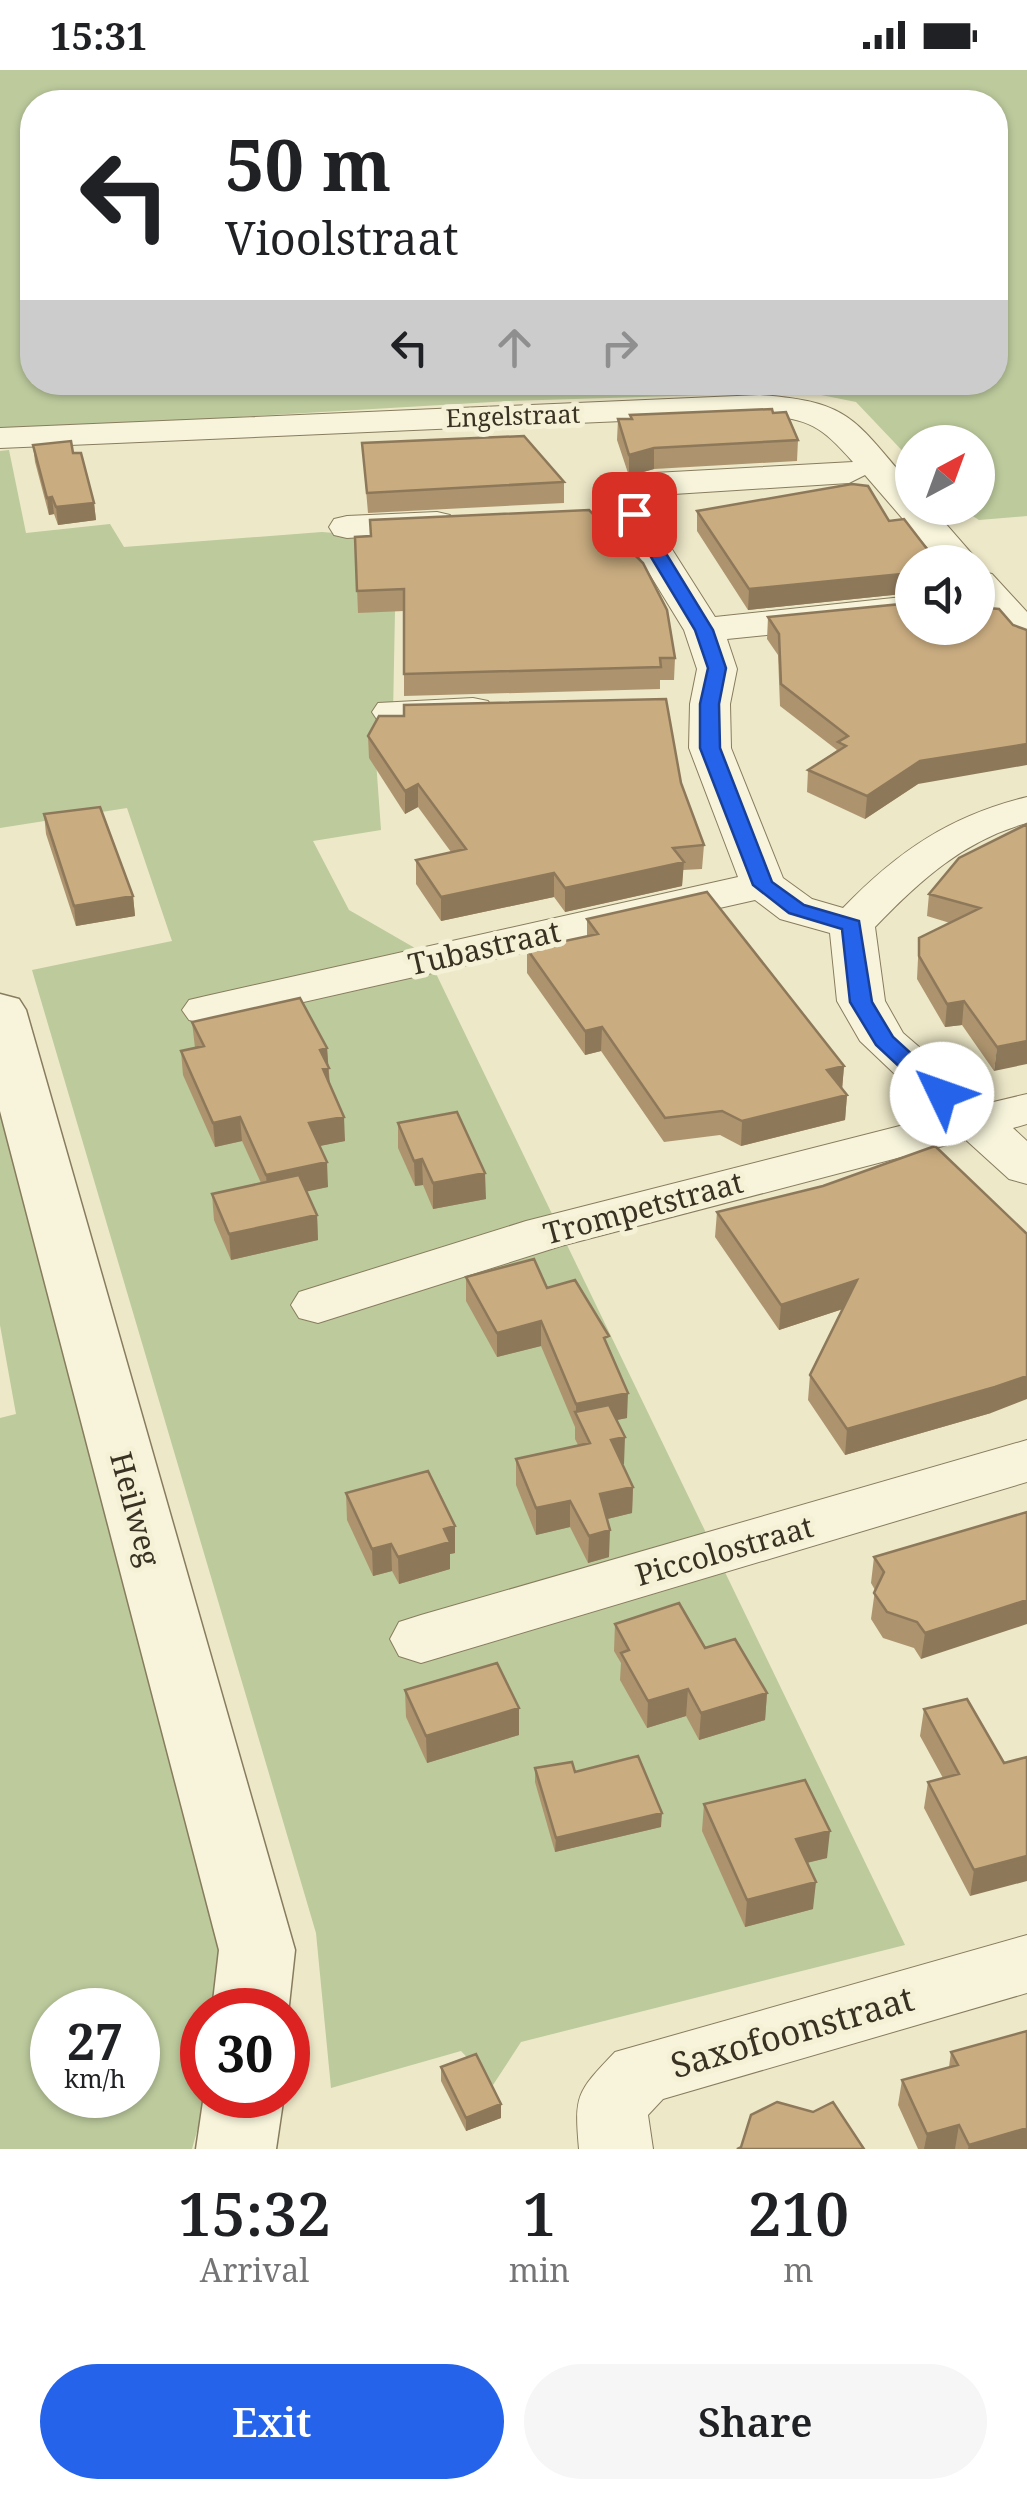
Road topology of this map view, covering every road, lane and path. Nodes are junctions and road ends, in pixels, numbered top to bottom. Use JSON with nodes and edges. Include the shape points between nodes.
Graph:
{"nodes":[{"id":1,"x":0,"y":438,"type":"edge"},
{"id":2,"x":849,"y":472,"type":"dead end"},
{"id":3,"x":481,"y":521,"type":"edge"},
{"id":4,"x":347,"y":527,"type":"dead end"},
{"id":5,"x":945,"y":545,"type":"edge"},
{"id":6,"x":995,"y":601,"type":"edge"},
{"id":7,"x":895,"y":610,"type":"edge"},
{"id":8,"x":704,"y":630,"type":"junction"},
{"id":9,"x":1027,"y":636,"type":"edge"},
{"id":10,"x":512,"y":709,"type":"edge"},
{"id":11,"x":393,"y":712,"type":"edge"},
{"id":12,"x":1027,"y":810,"type":"edge"},
{"id":13,"x":763,"y":885,"type":"junction"},
{"id":14,"x":852,"y":925,"type":"junction"},
{"id":15,"x":0,"y":1010,"type":"edge"},
{"id":16,"x":206,"y":1010,"type":"dead end"},
{"id":17,"x":1027,"y":1109,"type":"edge"},
{"id":18,"x":972,"y":1120,"type":"junction"},
{"id":19,"x":1027,"y":1168,"type":"edge"},
{"id":20,"x":318,"y":1305,"type":"dead end"},
{"id":21,"x":1027,"y":1461,"type":"edge"},
{"id":22,"x":421,"y":1639,"type":"dead end"},
{"id":23,"x":1027,"y":1964,"type":"edge"},
{"id":24,"x":253,"y":1988,"type":"edge"},
{"id":25,"x":241,"y":2118,"type":"edge"},
{"id":26,"x":236,"y":2149,"type":"edge"},
{"id":27,"x":616,"y":2149,"type":"edge"}],
"edges":[{"from":1,"to":5,"type":"street","name":"Engelstraat","via":[[801,408],[835,420]]},
{"from":2,"to":8,"type":"street","via":[[654,484],[623,500],[615,515]]},
{"from":3,"to":4,"type":"street"},
{"from":6,"to":9,"type":"street"},
{"from":7,"to":8,"type":"street"},
{"from":8,"to":13,"type":"street","via":[[717,668],[690,704]]},
{"from":10,"to":11,"type":"street"},
{"from":12,"to":14,"type":"street","via":[[964,830],[916,858]]},
{"from":13,"to":14,"type":"street","via":[[796,909]]},
{"from":13,"to":16,"type":"street","name":"Tubastraat"},
{"from":14,"to":18,"type":"street","via":[[861,1002],[884,1041]]},
{"from":15,"to":24,"type":"street","name":"Heilweg","via":[[257,1950]]},
{"from":17,"to":18,"type":"street","name":"Trompetstraat"},
{"from":18,"to":19,"type":"street"},
{"from":18,"to":20,"type":"street","name":"Trompetstraat","via":[[545,1233]]},
{"from":21,"to":22,"type":"street","name":"Piccolostraat"},
{"from":23,"to":27,"type":"street","name":"Saxofoonstraat","via":[[640,2074],[611,2106]]},
{"from":25,"to":26,"type":"street"}]}
